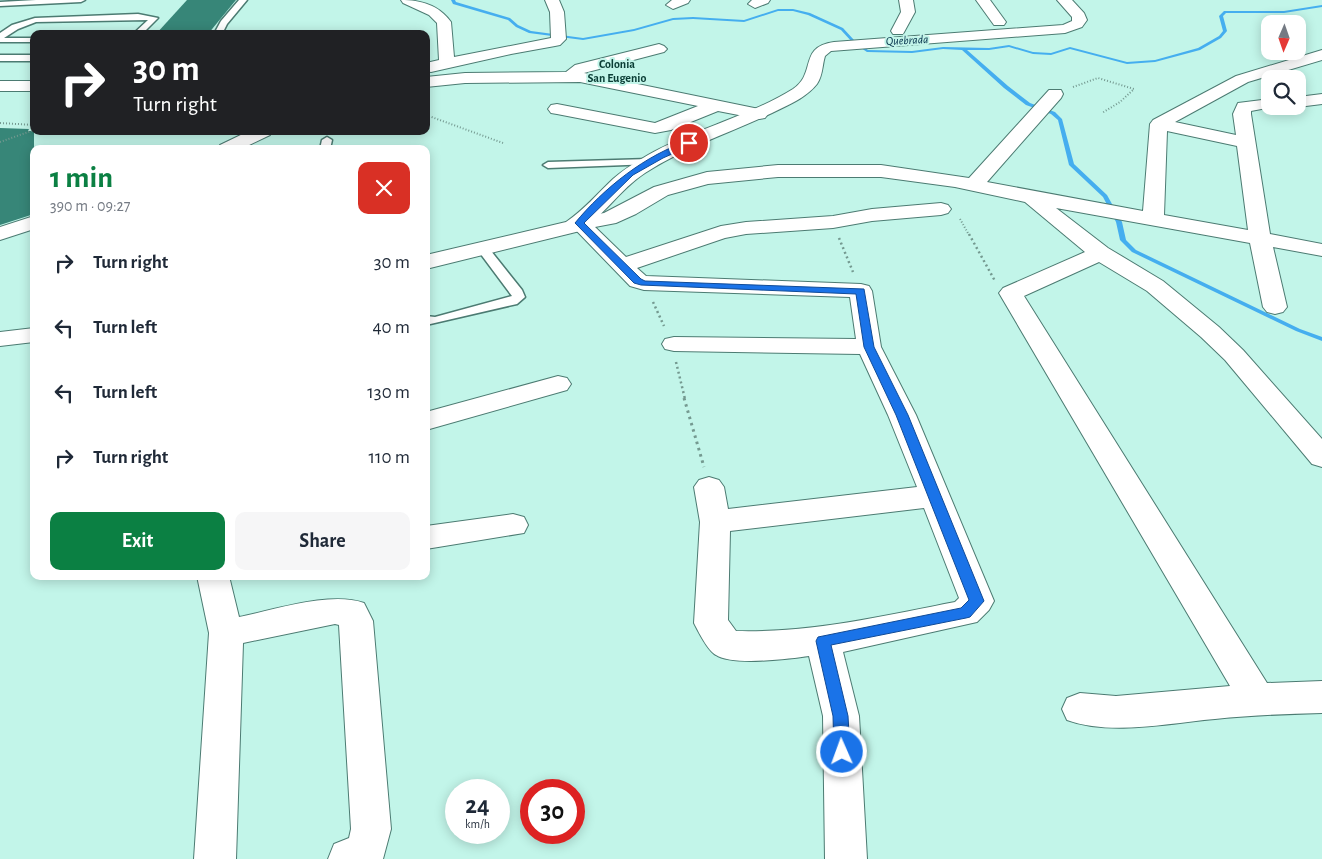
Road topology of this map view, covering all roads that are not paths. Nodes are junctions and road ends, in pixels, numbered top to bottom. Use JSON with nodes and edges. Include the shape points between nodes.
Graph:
{"nodes":[{"id":1,"x":76,"y":0,"type":"edge"},
{"id":2,"x":81,"y":0,"type":"edge"},
{"id":3,"x":242,"y":0,"type":"edge"},
{"id":4,"x":408,"y":0,"type":"edge"},
{"id":5,"x":552,"y":0,"type":"edge"},
{"id":6,"x":906,"y":0,"type":"edge"},
{"id":7,"x":983,"y":0,"type":"edge"},
{"id":8,"x":1064,"y":0,"type":"edge"},
{"id":9,"x":0,"y":4,"type":"edge"},
{"id":10,"x":999,"y":22,"type":"dead end"},
{"id":11,"x":141,"y":30,"type":"edge"},
{"id":12,"x":220,"y":30,"type":"edge"},
{"id":13,"x":898,"y":31,"type":"dead end"},
{"id":14,"x":0,"y":39,"type":"edge"},
{"id":15,"x":30,"y":40,"type":"edge"},
{"id":16,"x":660,"y":49,"type":"dead end"},
{"id":17,"x":1322,"y":55,"type":"edge"},
{"id":18,"x":0,"y":58,"type":"edge"},
{"id":19,"x":30,"y":58,"type":"edge"},
{"id":20,"x":446,"y":63,"type":"junction"},
{"id":21,"x":430,"y":68,"type":"edge"},
{"id":22,"x":569,"y":77,"type":"junction"},
{"id":23,"x":430,"y":82,"type":"edge"},
{"id":24,"x":0,"y":86,"type":"edge"},
{"id":25,"x":30,"y":86,"type":"edge"},
{"id":26,"x":1322,"y":99,"type":"edge"},
{"id":27,"x":1306,"y":101,"type":"edge"},
{"id":28,"x":1046,"y":104,"type":"road end"},
{"id":29,"x":717,"y":105,"type":"junction"},
{"id":30,"x":1261,"y":106,"type":"edge"},
{"id":31,"x":557,"y":110,"type":"dead end"},
{"id":32,"x":759,"y":114,"type":"junction"},
{"id":33,"x":1159,"y":124,"type":"junction"},
{"id":34,"x":256,"y":135,"type":"edge"},
{"id":35,"x":1244,"y":142,"type":"junction"},
{"id":36,"x":234,"y":145,"type":"edge"},
{"id":37,"x":649,"y":162,"type":"junction"},
{"id":38,"x":548,"y":165,"type":"dead end"},
{"id":39,"x":974,"y":184,"type":"junction"},
{"id":40,"x":1031,"y":197,"type":"junction"},
{"id":41,"x":941,"y":209,"type":"road end"},
{"id":42,"x":1145,"y":218,"type":"junction"},
{"id":43,"x":30,"y":223,"type":"edge"},
{"id":44,"x":579,"y":223,"type":"junction"},
{"id":45,"x":0,"y":234,"type":"edge"},
{"id":46,"x":1260,"y":239,"type":"junction"},
{"id":47,"x":483,"y":249,"type":"junction"},
{"id":48,"x":1322,"y":250,"type":"edge"},
{"id":49,"x":1100,"y":253,"type":"junction"},
{"id":50,"x":430,"y":261,"type":"edge"},
{"id":51,"x":622,"y":264,"type":"junction"},
{"id":52,"x":1275,"y":307,"type":"dead end"},
{"id":53,"x":430,"y":322,"type":"edge"},
{"id":54,"x":30,"y":335,"type":"edge"},
{"id":55,"x":0,"y":339,"type":"edge"},
{"id":56,"x":674,"y":344,"type":"road end"},
{"id":57,"x":869,"y":347,"type":"junction"},
{"id":58,"x":558,"y":384,"type":"dead end"},
{"id":59,"x":430,"y":420,"type":"edge"},
{"id":60,"x":1309,"y":428,"type":"edge"},
{"id":61,"x":1322,"y":457,"type":"edge"},
{"id":62,"x":709,"y":486,"type":"road end"},
{"id":63,"x":933,"y":496,"type":"junction"},
{"id":64,"x":715,"y":522,"type":"junction"},
{"id":65,"x":513,"y":524,"type":"dead end"},
{"id":66,"x":430,"y":537,"type":"edge"},
{"id":67,"x":214,"y":580,"type":"edge"},
{"id":68,"x":226,"y":633,"type":"junction"},
{"id":69,"x":823,"y":641,"type":"junction"},
{"id":70,"x":1322,"y":697,"type":"edge"},
{"id":71,"x":1257,"y":699,"type":"junction"},
{"id":72,"x":1080,"y":709,"type":"dead end"},
{"id":73,"x":215,"y":859,"type":"edge"},
{"id":74,"x":349,"y":859,"type":"edge"},
{"id":75,"x":846,"y":859,"type":"edge"}],
"edges":[{"from":1,"to":2,"type":"lane"},
{"from":1,"to":9,"type":"lane"},
{"from":3,"to":12,"type":"lane"},
{"from":4,"to":20,"type":"street","via":[[434,12],[444,22]]},
{"from":5,"to":20,"type":"street","via":[[557,12],[558,35],[554,42]]},
{"from":6,"to":13,"type":"street","via":[[908,12]]},
{"from":7,"to":10,"type":"street"},
{"from":8,"to":32,"type":"street","via":[[1080,20],[1065,29],[821,50],[809,85]]},
{"from":11,"to":14,"type":"lane","via":[[154,18],[35,20],[15,27]]},
{"from":14,"to":15,"type":"lane"},
{"from":16,"to":22,"type":"street","via":[[581,68]]},
{"from":17,"to":33,"type":"street","via":[[1242,79]]},
{"from":18,"to":19,"type":"lane"},
{"from":20,"to":21,"type":"street"},
{"from":22,"to":23,"type":"street"},
{"from":22,"to":29,"type":"street"},
{"from":24,"to":25,"type":"street"},
{"from":26,"to":27,"type":"street"},
{"from":28,"to":39,"type":"street"},
{"from":29,"to":31,"type":"street","via":[[656,128]]},
{"from":29,"to":32,"type":"street"},
{"from":30,"to":35,"type":"street","via":[[1242,109]]},
{"from":32,"to":37,"type":"street"},
{"from":33,"to":35,"type":"street"},
{"from":33,"to":42,"type":"street"},
{"from":34,"to":36,"type":"street"},
{"from":35,"to":46,"type":"street"},
{"from":37,"to":38,"type":"lane"},
{"from":37,"to":44,"type":"street","via":[[631,174]]},
{"from":39,"to":40,"type":"street"},
{"from":39,"to":44,"type":"street","via":[[881,171],[740,174],[676,186],[614,216]]},
{"from":40,"to":42,"type":"street"},
{"from":40,"to":49,"type":"street"},
{"from":41,"to":51,"type":"street","via":[[721,232]]},
{"from":42,"to":46,"type":"street"},
{"from":43,"to":45,"type":"street"},
{"from":44,"to":47,"type":"street","via":[[566,230]]},
{"from":44,"to":51,"type":"street"},
{"from":46,"to":48,"type":"street"},
{"from":46,"to":52,"type":"street"},
{"from":47,"to":50,"type":"street"},
{"from":47,"to":53,"type":"lane","via":[[519,298]]},
{"from":49,"to":60,"type":"street","via":[[1155,286],[1210,332]]},
{"from":49,"to":71,"type":"street","via":[[1011,293]]},
{"from":51,"to":57,"type":"street","via":[[644,284],[861,291]]},
{"from":54,"to":55,"type":"street"},
{"from":56,"to":57,"type":"street"},
{"from":57,"to":63,"type":"street","via":[[902,415]]},
{"from":58,"to":59,"type":"street"},
{"from":60,"to":61,"type":"street"},
{"from":62,"to":64,"type":"street"},
{"from":63,"to":64,"type":"street"},
{"from":63,"to":69,"type":"street","via":[[977,601],[966,613]]},
{"from":64,"to":69,"type":"street","via":[[711,623],[727,645],[752,647]]},
{"from":65,"to":66,"type":"street"},
{"from":67,"to":68,"type":"street"},
{"from":68,"to":73,"type":"street"},
{"from":68,"to":74,"type":"street","via":[[335,611],[352,612],[356,621],[371,829],[366,851]]},
{"from":69,"to":75,"type":"street","via":[[841,716]]},
{"from":70,"to":71,"type":"street"},
{"from":71,"to":72,"type":"street","via":[[1116,712]]}]}
